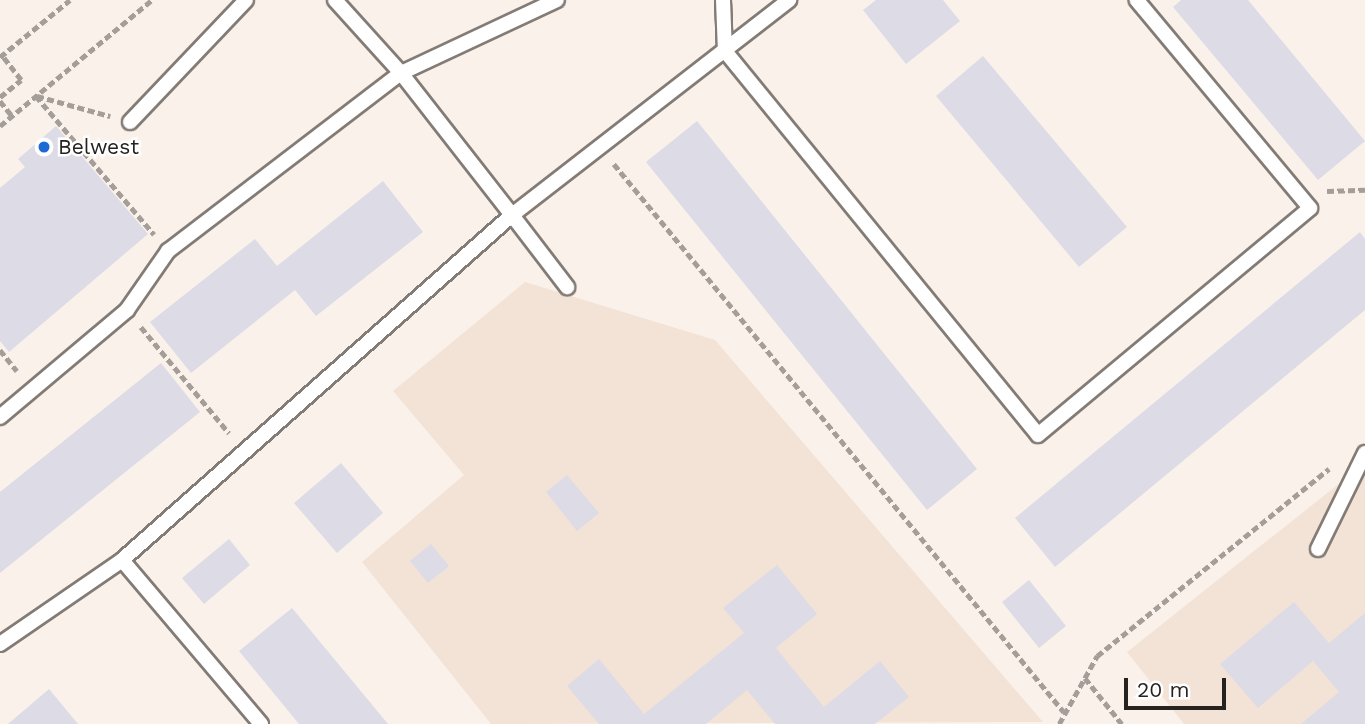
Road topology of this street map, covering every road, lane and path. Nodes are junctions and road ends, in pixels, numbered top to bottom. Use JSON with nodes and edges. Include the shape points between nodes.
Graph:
{"nodes":[{"id":1,"x":70,"y":0,"type":"edge"},
{"id":2,"x":152,"y":0,"type":"edge"},
{"id":3,"x":246,"y":0,"type":"edge"},
{"id":4,"x":335,"y":0,"type":"edge"},
{"id":5,"x":557,"y":0,"type":"edge"},
{"id":6,"x":723,"y":0,"type":"edge"},
{"id":7,"x":789,"y":0,"type":"edge"},
{"id":8,"x":1137,"y":0,"type":"edge"},
{"id":9,"x":725,"y":51,"type":"junction"},
{"id":10,"x":1,"y":56,"type":"edge"},
{"id":11,"x":401,"y":74,"type":"junction"},
{"id":12,"x":36,"y":96,"type":"junction"},
{"id":13,"x":0,"y":99,"type":"edge"},
{"id":14,"x":12,"y":116,"type":"junction"},
{"id":15,"x":131,"y":122,"type":"joint"},
{"id":16,"x":0,"y":126,"type":"edge"},
{"id":17,"x":602,"y":149,"type":"junction"},
{"id":18,"x":512,"y":215,"type":"junction"},
{"id":19,"x":168,"y":251,"type":"junction"},
{"id":20,"x":566,"y":287,"type":"dead end"},
{"id":21,"x":127,"y":310,"type":"junction"},
{"id":22,"x":0,"y":417,"type":"edge"},
{"id":23,"x":244,"y":452,"type":"junction"},
{"id":24,"x":1365,"y":453,"type":"edge"},
{"id":25,"x":1333,"y":466,"type":"dead end"},
{"id":26,"x":1318,"y":549,"type":"dead end"},
{"id":27,"x":122,"y":560,"type":"junction"},
{"id":28,"x":0,"y":644,"type":"edge"},
{"id":29,"x":1085,"y":678,"type":"junction"},
{"id":30,"x":1064,"y":712,"type":"junction"},
{"id":31,"x":261,"y":724,"type":"edge"},
{"id":32,"x":1059,"y":724,"type":"edge"},
{"id":33,"x":1122,"y":724,"type":"edge"}],
"edges":[{"from":1,"to":10,"type":"path"},
{"from":2,"to":12,"type":"path"},
{"from":3,"to":15,"type":"lane"},
{"from":4,"to":11,"type":"lane"},
{"from":5,"to":11,"type":"lane"},
{"from":6,"to":9,"type":"lane"},
{"from":7,"to":9,"type":"lane"},
{"from":8,"to":9,"type":"lane","via":[[1310,208],[1038,435]]},
{"from":9,"to":17,"type":"lane"},
{"from":10,"to":13,"type":"path","via":[[21,80]]},
{"from":11,"to":18,"type":"lane"},
{"from":11,"to":19,"type":"lane"},
{"from":12,"to":14,"type":"path"},
{"from":12,"to":15,"type":"path"},
{"from":12,"to":19,"type":"path"},
{"from":13,"to":14,"type":"path"},
{"from":14,"to":16,"type":"path"},
{"from":17,"to":18,"type":"lane"},
{"from":17,"to":30,"type":"path"},
{"from":18,"to":20,"type":"lane"},
{"from":18,"to":23,"type":"lane"},
{"from":19,"to":21,"type":"lane"},
{"from":21,"to":22,"type":"lane"},
{"from":21,"to":23,"type":"path"},
{"from":23,"to":27,"type":"lane"},
{"from":24,"to":26,"type":"lane"},
{"from":25,"to":29,"type":"path","via":[[1097,656]]},
{"from":27,"to":28,"type":"lane"},
{"from":27,"to":31,"type":"lane"},
{"from":29,"to":30,"type":"path"},
{"from":29,"to":33,"type":"path"},
{"from":30,"to":32,"type":"path"}]}
